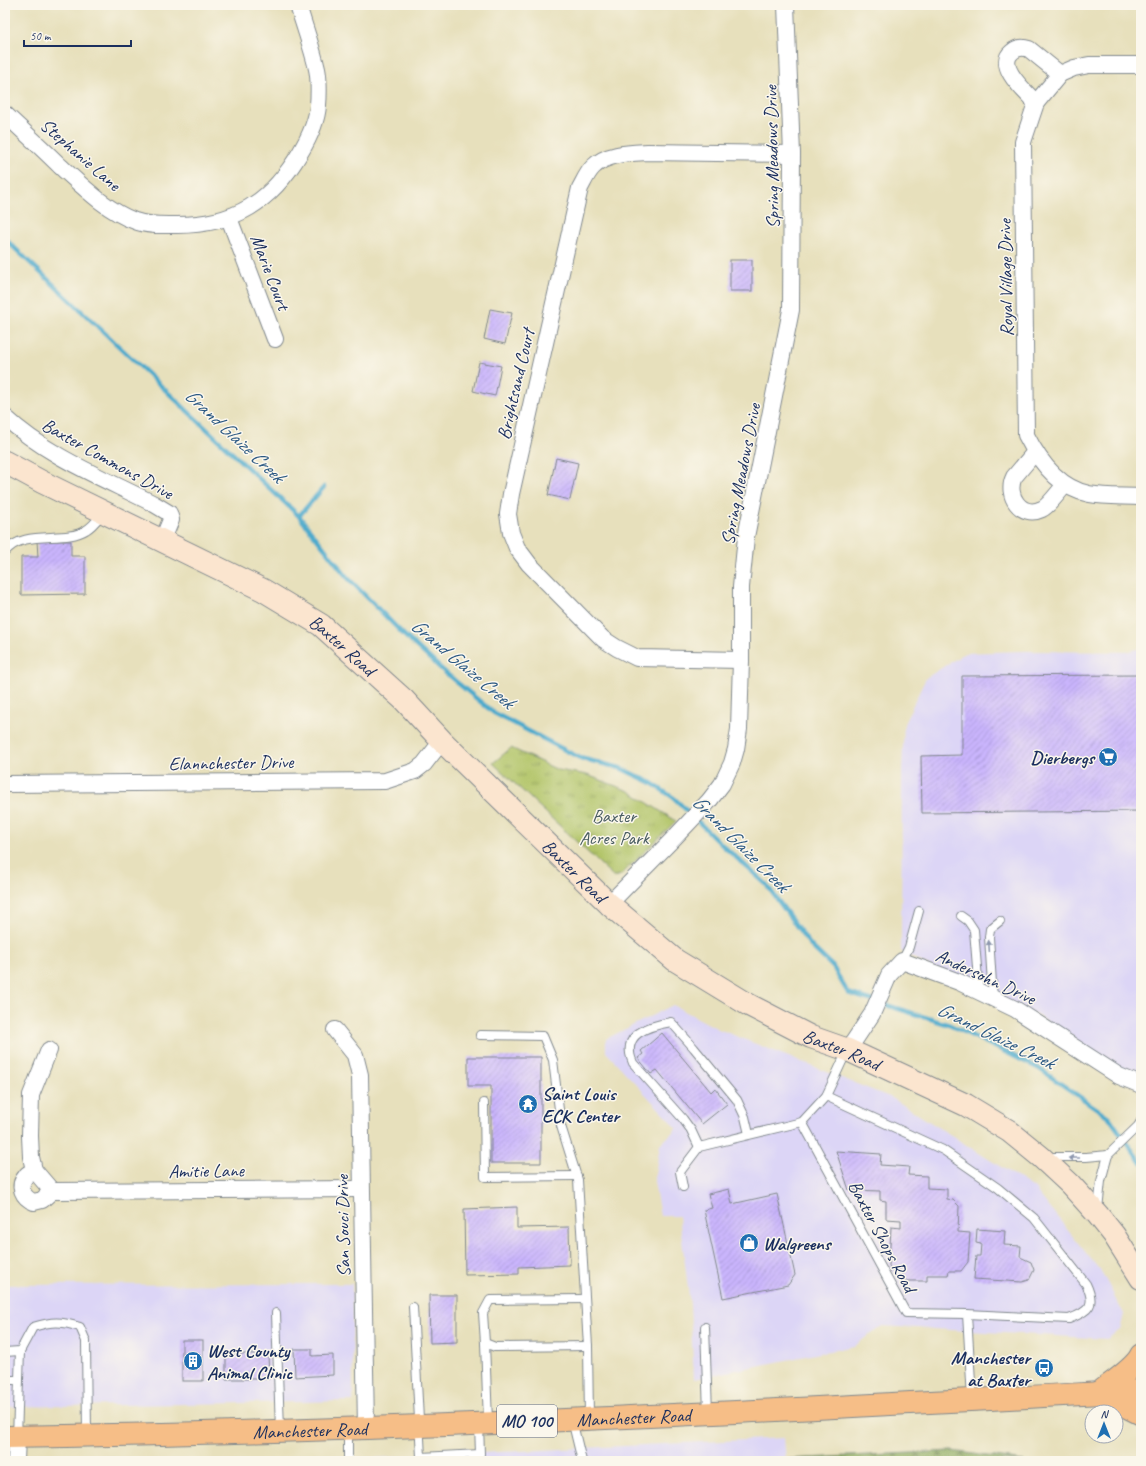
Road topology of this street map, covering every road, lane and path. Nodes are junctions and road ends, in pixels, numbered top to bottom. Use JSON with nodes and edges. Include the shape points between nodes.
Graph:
{"nodes":[{"id":1,"x":298,"y":5,"type":"edge"},
{"id":2,"x":786,"y":5,"type":"edge"},
{"id":3,"x":1141,"y":65,"type":"edge"},
{"id":4,"x":1060,"y":74,"type":"junction"},
{"id":5,"x":1036,"y":103,"type":"junction"},
{"id":6,"x":5,"y":114,"type":"edge"},
{"id":7,"x":792,"y":154,"type":"junction"},
{"id":8,"x":229,"y":218,"type":"junction"},
{"id":9,"x":275,"y":339,"type":"dead end"},
{"id":10,"x":5,"y":417,"type":"edge"},
{"id":11,"x":1035,"y":452,"type":"junction"},
{"id":12,"x":5,"y":462,"type":"edge"},
{"id":13,"x":1065,"y":484,"type":"junction"},
{"id":14,"x":1141,"y":497,"type":"edge"},
{"id":15,"x":104,"y":512,"type":"junction"},
{"id":16,"x":162,"y":541,"type":"junction"},
{"id":17,"x":5,"y":552,"type":"edge"},
{"id":18,"x":741,"y":660,"type":"junction"},
{"id":19,"x":442,"y":741,"type":"junction"},
{"id":20,"x":5,"y":784,"type":"edge"},
{"id":21,"x":609,"y":904,"type":"junction"},
{"id":22,"x":919,"y":911,"type":"dead end"},
{"id":23,"x":961,"y":916,"type":"dead end"},
{"id":24,"x":1000,"y":921,"type":"dead end"},
{"id":25,"x":902,"y":961,"type":"junction"},
{"id":26,"x":979,"y":992,"type":"junction"},
{"id":27,"x":993,"y":998,"type":"junction"},
{"id":28,"x":335,"y":1030,"type":"dead end"},
{"id":29,"x":480,"y":1035,"type":"dead end"},
{"id":30,"x":49,"y":1050,"type":"dead end"},
{"id":31,"x":848,"y":1050,"type":"junction"},
{"id":32,"x":1141,"y":1085,"type":"edge"},
{"id":33,"x":826,"y":1096,"type":"junction"},
{"id":34,"x":484,"y":1103,"type":"dead end"},
{"id":35,"x":802,"y":1122,"type":"junction"},
{"id":36,"x":1139,"y":1123,"type":"edge"},
{"id":37,"x":748,"y":1134,"type":"junction"},
{"id":38,"x":699,"y":1146,"type":"junction"},
{"id":39,"x":1108,"y":1155,"type":"junction"},
{"id":40,"x":1041,"y":1157,"type":"junction"},
{"id":41,"x":34,"y":1170,"type":"junction"},
{"id":42,"x":577,"y":1176,"type":"junction"},
{"id":43,"x":683,"y":1187,"type":"dead end"},
{"id":44,"x":361,"y":1189,"type":"junction"},
{"id":45,"x":52,"y":1191,"type":"junction"},
{"id":46,"x":1098,"y":1215,"type":"junction"},
{"id":47,"x":1141,"y":1278,"type":"edge"},
{"id":48,"x":585,"y":1299,"type":"junction"},
{"id":49,"x":413,"y":1307,"type":"dead end"},
{"id":50,"x":276,"y":1313,"type":"dead end"},
{"id":51,"x":967,"y":1314,"type":"junction"},
{"id":52,"x":705,"y":1327,"type":"dead end"},
{"id":53,"x":485,"y":1343,"type":"junction"},
{"id":54,"x":588,"y":1346,"type":"junction"},
{"id":55,"x":20,"y":1351,"type":"junction"},
{"id":56,"x":5,"y":1352,"type":"edge"},
{"id":57,"x":1141,"y":1355,"type":"edge"},
{"id":58,"x":5,"y":1380,"type":"edge"},
{"id":59,"x":19,"y":1380,"type":"junction"},
{"id":60,"x":1141,"y":1391,"type":"edge"},
{"id":61,"x":1099,"y":1393,"type":"junction"},
{"id":62,"x":972,"y":1400,"type":"junction"},
{"id":63,"x":708,"y":1414,"type":"junction"},
{"id":64,"x":1141,"y":1414,"type":"edge"},
{"id":65,"x":580,"y":1419,"type":"junction"},
{"id":66,"x":484,"y":1423,"type":"junction"},
{"id":67,"x":420,"y":1426,"type":"junction"},
{"id":68,"x":357,"y":1428,"type":"junction"},
{"id":69,"x":280,"y":1431,"type":"junction"},
{"id":70,"x":87,"y":1436,"type":"junction"},
{"id":71,"x":11,"y":1437,"type":"edge"},
{"id":72,"x":420,"y":1459,"type":"edge"},
{"id":73,"x":16,"y":1461,"type":"edge"},
{"id":74,"x":348,"y":1461,"type":"edge"},
{"id":75,"x":582,"y":1461,"type":"edge"}],
"edges":[{"from":1,"to":8,"type":"street","name":"Stephanie Lane","via":[[318,70],[318,106],[315,123],[308,140],[281,181],[255,205]]},
{"from":2,"to":7,"type":"street","name":"Spring Meadows Drive"},
{"from":3,"to":4,"type":"street","via":[[1089,65]]},
{"from":4,"to":5,"type":"street","name":"Royal Village Drive"},
{"from":4,"to":5,"type":"street","via":[[1029,49],[1024,47],[1011,52],[1007,62],[1009,73]]},
{"from":5,"to":11,"type":"street","name":"Royal Village Drive","via":[[1023,142],[1026,435]]},
{"from":6,"to":8,"type":"street","name":"Stephanie Lane","via":[[92,195],[136,221],[193,225]]},
{"from":7,"to":18,"type":"street","name":"Spring Meadows Drive","via":[[791,310],[746,537],[741,587]]},
{"from":7,"to":18,"type":"street","name":"Brightsand Court","via":[[631,153],[604,160],[594,166],[586,176],[578,196],[508,514],[517,548],[529,564],[595,631],[617,648],[637,658]]},
{"from":8,"to":9,"type":"street","name":"Marie Court"},
{"from":10,"to":16,"type":"street","name":"Baxter Commons Drive","via":[[51,452],[169,513],[172,520]]},
{"from":11,"to":13,"type":"street","name":"Royal Village Drive","via":[[1049,470]]},
{"from":11,"to":13,"type":"street","via":[[1011,482],[1011,494],[1019,507],[1029,511],[1043,509]]},
{"from":12,"to":15,"type":"main road","name":"Baxter Road"},
{"from":13,"to":14,"type":"street","name":"Royal Village Drive","via":[[1088,494]]},
{"from":15,"to":16,"type":"main road","name":"Baxter Road"},
{"from":15,"to":17,"type":"lane","via":[[82,533],[22,540]]},
{"from":16,"to":19,"type":"main road","name":"Baxter Road","via":[[263,590],[321,625],[404,700]]},
{"from":18,"to":21,"type":"street","name":"Spring Meadows Drive","via":[[736,749],[722,784],[675,837]]},
{"from":19,"to":20,"type":"street","name":"Elannchester Drive","via":[[424,764],[415,771],[385,780]]},
{"from":19,"to":21,"type":"main road","name":"Baxter Road"},
{"from":21,"to":31,"type":"main road","name":"Baxter Road","via":[[675,960],[748,1005],[811,1037]]},
{"from":22,"to":25,"type":"lane","via":[[909,947]]},
{"from":23,"to":26,"type":"lane","via":[[974,930]]},
{"from":27,"to":24,"type":"lane","one_way":true,"via":[[989,937],[990,929]]},
{"from":25,"to":26,"type":"street","name":"Andersohn Drive"},
{"from":25,"to":31,"type":"street","via":[[889,975],[872,1014]]},
{"from":26,"to":27,"type":"street","name":"Andersohn Drive"},
{"from":27,"to":32,"type":"street","name":"Andersohn Drive","via":[[1040,1024],[1119,1076]]},
{"from":28,"to":44,"type":"street","name":"San Souci Drive","via":[[355,1055],[360,1075]]},
{"from":29,"to":42,"type":"lane","via":[[543,1036],[553,1060],[561,1126]]},
{"from":30,"to":41,"type":"street","via":[[31,1095],[30,1136]]},
{"from":31,"to":33,"type":"lane"},
{"from":31,"to":40,"type":"main road","name":"Baxter Road","via":[[966,1105],[1009,1131]]},
{"from":33,"to":35,"type":"lane"},
{"from":33,"to":51,"type":"lane","via":[[943,1150],[998,1188],[1034,1218],[1086,1284],[1091,1295],[1090,1305],[1082,1314],[1069,1319]]},
{"from":34,"to":42,"type":"lane","via":[[485,1177]]},
{"from":35,"to":37,"type":"lane"},
{"from":35,"to":51,"type":"lane","name":"Baxter Shops Road","via":[[906,1313]]},
{"from":36,"to":39,"type":"lane"},
{"from":37,"to":38,"type":"lane"},
{"from":37,"to":38,"type":"lane","via":[[745,1117],[737,1100],[671,1022],[648,1028],[637,1034],[629,1048],[633,1064],[683,1119]]},
{"from":38,"to":43,"type":"lane","via":[[680,1172]]},
{"from":39,"to":40,"type":"lane","one_way":true,"via":[[1086,1158]]},
{"from":39,"to":46,"type":"lane","via":[[1101,1180]]},
{"from":40,"to":46,"type":"main road","name":"Baxter Road"},
{"from":41,"to":45,"type":"street"},
{"from":41,"to":45,"type":"street","via":[[26,1175],[21,1191],[34,1202],[42,1200]]},
{"from":42,"to":48,"type":"lane"},
{"from":44,"to":45,"type":"street","name":"Amitie Lane"},
{"from":44,"to":68,"type":"street","name":"San Souci Drive"},
{"from":46,"to":47,"type":"main road","name":"Baxter Road"},
{"from":48,"to":53,"type":"lane","via":[[490,1300],[483,1313]]},
{"from":48,"to":54,"type":"lane"},
{"from":49,"to":67,"type":"lane"},
{"from":50,"to":69,"type":"lane"},
{"from":51,"to":62,"type":"lane"},
{"from":52,"to":63,"type":"lane"},
{"from":53,"to":54,"type":"lane","via":[[495,1347]]},
{"from":53,"to":66,"type":"lane"},
{"from":54,"to":65,"type":"lane"},
{"from":55,"to":56,"type":"lane"},
{"from":55,"to":59,"type":"lane"},
{"from":55,"to":70,"type":"lane","via":[[33,1327],[49,1322],[68,1323],[80,1327],[86,1341]]},
{"from":57,"to":61,"type":"highway","via":[[1127,1371]]},
{"from":58,"to":59,"type":"lane"},
{"from":59,"to":71,"type":"lane"},
{"from":60,"to":61,"type":"highway","name":"Manchester Road","number":"MO 100"},
{"from":61,"to":62,"type":"highway","name":"Manchester Road","number":"MO 100"},
{"from":61,"to":64,"type":"highway"},
{"from":62,"to":63,"type":"highway","name":"Manchester Road","number":"MO 100"},
{"from":63,"to":65,"type":"highway","name":"Manchester Road","number":"MO 100"},
{"from":65,"to":66,"type":"highway","name":"Manchester Road","number":"MO 100"},
{"from":65,"to":75,"type":"lane"},
{"from":66,"to":67,"type":"highway","name":"Manchester Road","number":"MO 100"},
{"from":66,"to":72,"type":"lane","via":[[480,1454]]},
{"from":67,"to":68,"type":"highway","name":"Manchester Road","number":"MO 100"},
{"from":67,"to":72,"type":"lane"},
{"from":68,"to":69,"type":"highway","name":"Manchester Road","number":"MO 100"},
{"from":68,"to":74,"type":"lane"},
{"from":69,"to":70,"type":"highway","name":"Manchester Road","number":"MO 100"},
{"from":70,"to":71,"type":"highway","name":"Manchester Road","number":"MO 100"},
{"from":71,"to":73,"type":"street"}]}
